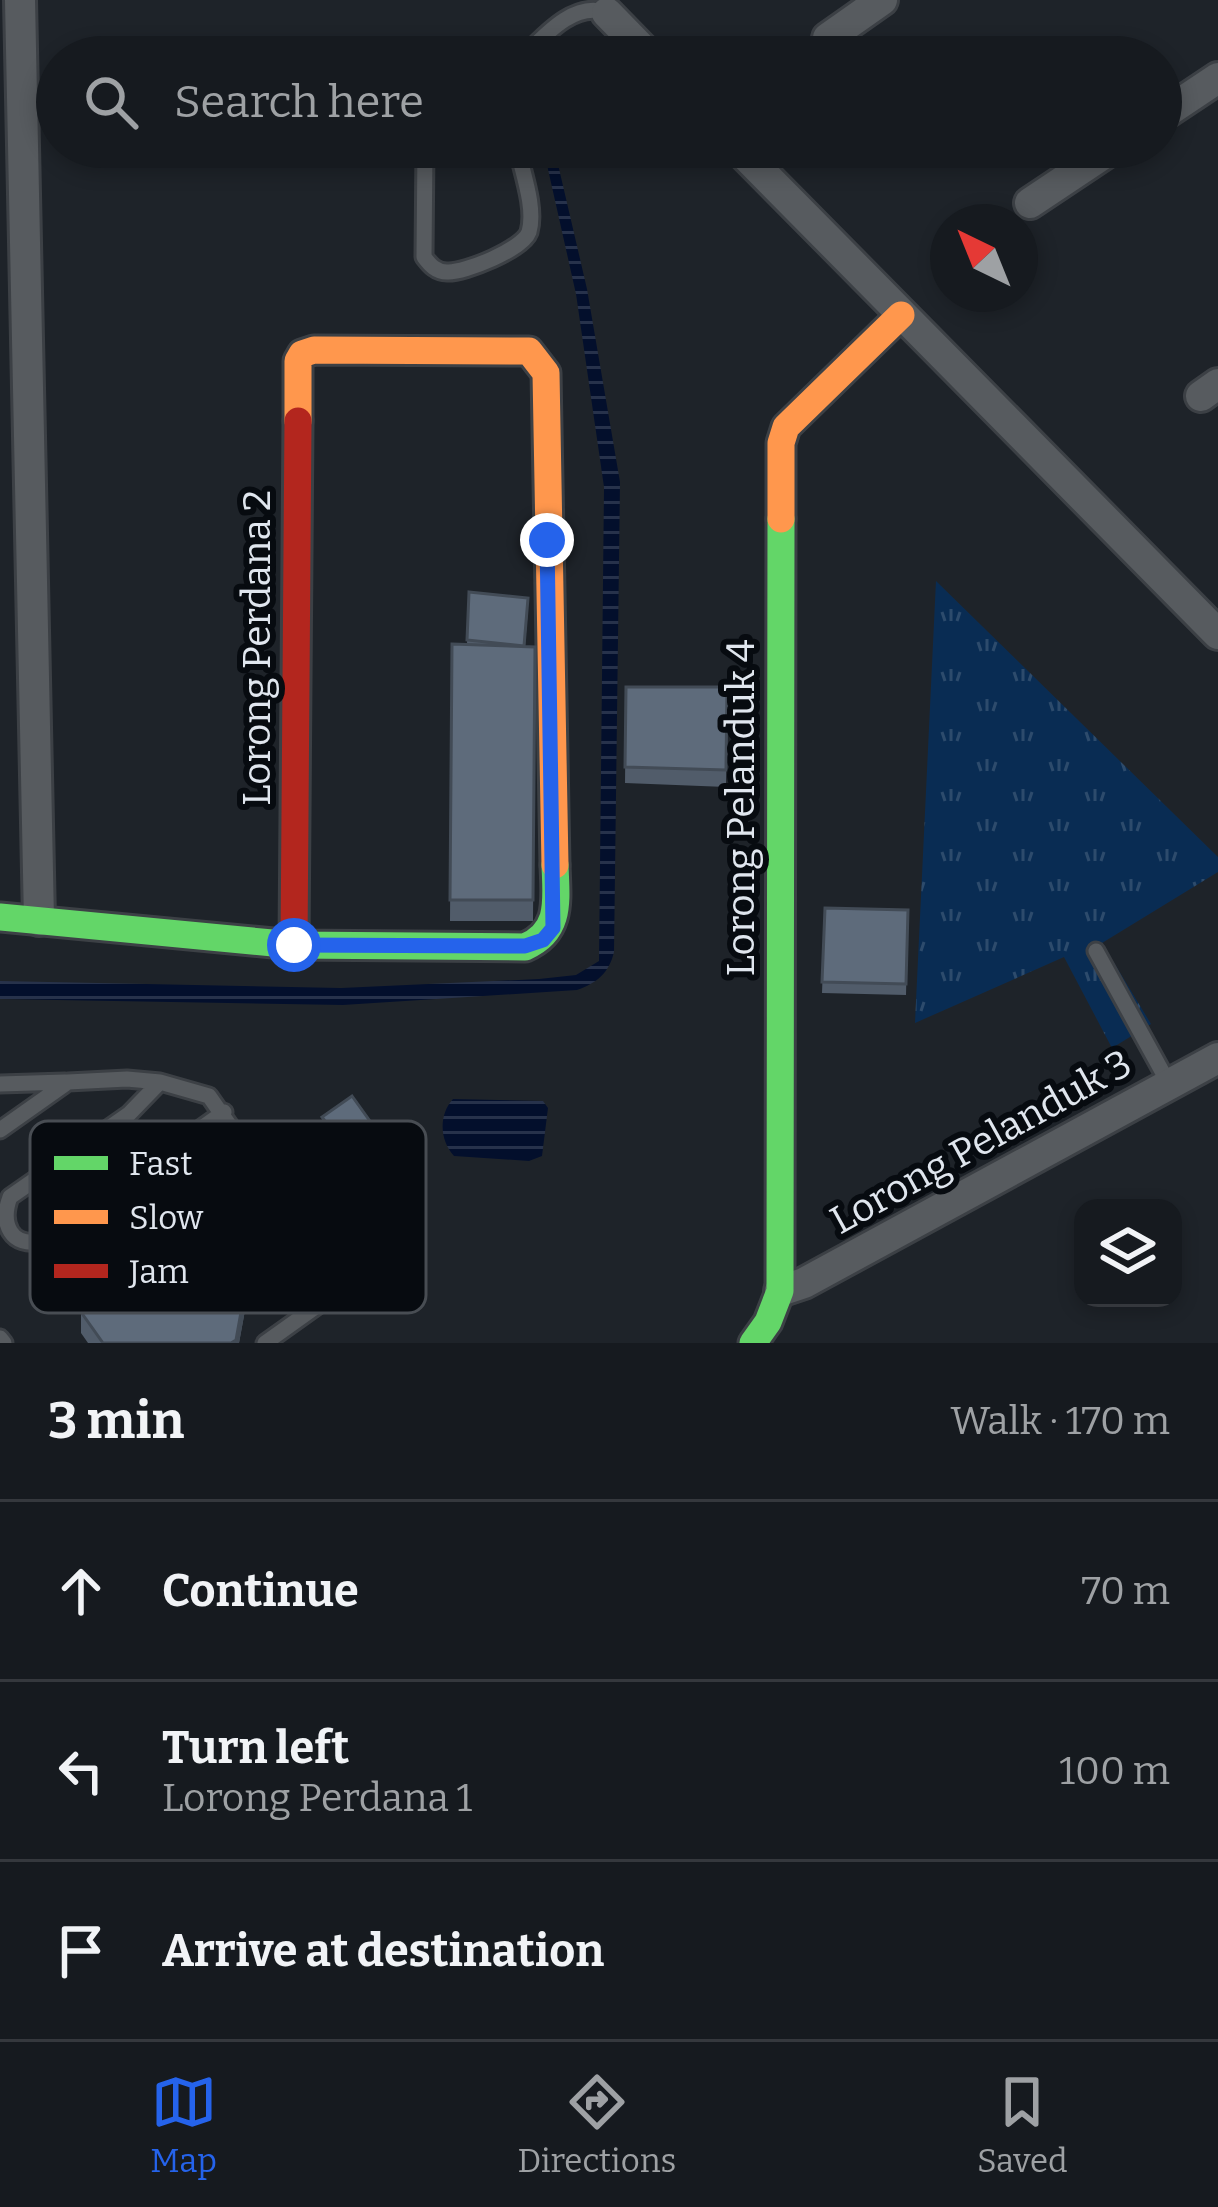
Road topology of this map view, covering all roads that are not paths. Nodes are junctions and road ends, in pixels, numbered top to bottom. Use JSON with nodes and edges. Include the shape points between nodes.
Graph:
{"nodes":[{"id":1,"x":20,"y":0,"type":"edge"},
{"id":2,"x":882,"y":0,"type":"edge"},
{"id":3,"x":608,"y":14,"type":"joint"},
{"id":4,"x":545,"y":36,"type":"edge"},
{"id":5,"x":629,"y":36,"type":"edge"},
{"id":6,"x":831,"y":36,"type":"edge"},
{"id":7,"x":1218,"y":78,"type":"edge"},
{"id":8,"x":1182,"y":102,"type":"edge"},
{"id":9,"x":425,"y":168,"type":"edge"},
{"id":10,"x":521,"y":168,"type":"edge"},
{"id":11,"x":758,"y":168,"type":"edge"},
{"id":12,"x":1082,"y":168,"type":"edge"},
{"id":13,"x":1030,"y":203,"type":"dead end"},
{"id":14,"x":901,"y":315,"type":"junction"},
{"id":15,"x":1218,"y":634,"type":"edge"},
{"id":16,"x":0,"y":917,"type":"edge"},
{"id":17,"x":39,"y":920,"type":"junction"},
{"id":18,"x":294,"y":945,"type":"junction"},
{"id":19,"x":1096,"y":951,"type":"dead end"},
{"id":20,"x":1218,"y":1058,"type":"edge"},
{"id":21,"x":68,"y":1082,"type":"junction"},
{"id":22,"x":160,"y":1082,"type":"junction"},
{"id":23,"x":0,"y":1084,"type":"edge"},
{"id":24,"x":1169,"y":1084,"type":"junction"},
{"id":25,"x":224,"y":1112,"type":"junction"},
{"id":26,"x":119,"y":1121,"type":"edge"},
{"id":27,"x":211,"y":1121,"type":"edge"},
{"id":28,"x":230,"y":1121,"type":"edge"},
{"id":29,"x":0,"y":1130,"type":"edge"},
{"id":30,"x":30,"y":1183,"type":"edge"},
{"id":31,"x":30,"y":1243,"type":"edge"},
{"id":32,"x":780,"y":1291,"type":"junction"},
{"id":33,"x":307,"y":1313,"type":"edge"},
{"id":34,"x":265,"y":1343,"type":"edge"},
{"id":35,"x":753,"y":1343,"type":"edge"}],
"edges":[{"from":1,"to":17,"type":"street"},
{"from":2,"to":6,"type":"street"},
{"from":3,"to":4,"type":"lane","via":[[586,9]]},
{"from":3,"to":5,"type":"street"},
{"from":7,"to":8,"type":"street"},
{"from":9,"to":10,"type":"lane","via":[[424,257],[448,273],[513,251],[528,237]]},
{"from":11,"to":14,"type":"street"},
{"from":12,"to":13,"type":"street"},
{"from":14,"to":15,"type":"street"},
{"from":14,"to":32,"type":"street","name":"Lorong Pelanduk 4","via":[[797,415],[781,443]]},
{"from":16,"to":17,"type":"street"},
{"from":17,"to":18,"type":"street"},
{"from":18,"to":18,"type":"street","name":"Lorong Perdana 2","via":[[298,361],[314,350],[530,350],[546,373],[553,928],[525,946]]},
{"from":19,"to":24,"type":"lane"},
{"from":20,"to":24,"type":"street","name":"Lorong Pelanduk 3"},
{"from":21,"to":22,"type":"lane"},
{"from":21,"to":23,"type":"lane"},
{"from":21,"to":29,"type":"lane"},
{"from":22,"to":25,"type":"lane","via":[[209,1096]]},
{"from":22,"to":26,"type":"lane"},
{"from":24,"to":32,"type":"street","name":"Lorong Pelanduk 3"},
{"from":25,"to":27,"type":"lane"},
{"from":25,"to":28,"type":"lane"},
{"from":30,"to":31,"type":"lane","via":[[0,1216],[12,1239]]},
{"from":32,"to":35,"type":"street","name":"Lorong Pelanduk 4"},
{"from":33,"to":34,"type":"lane"}]}
